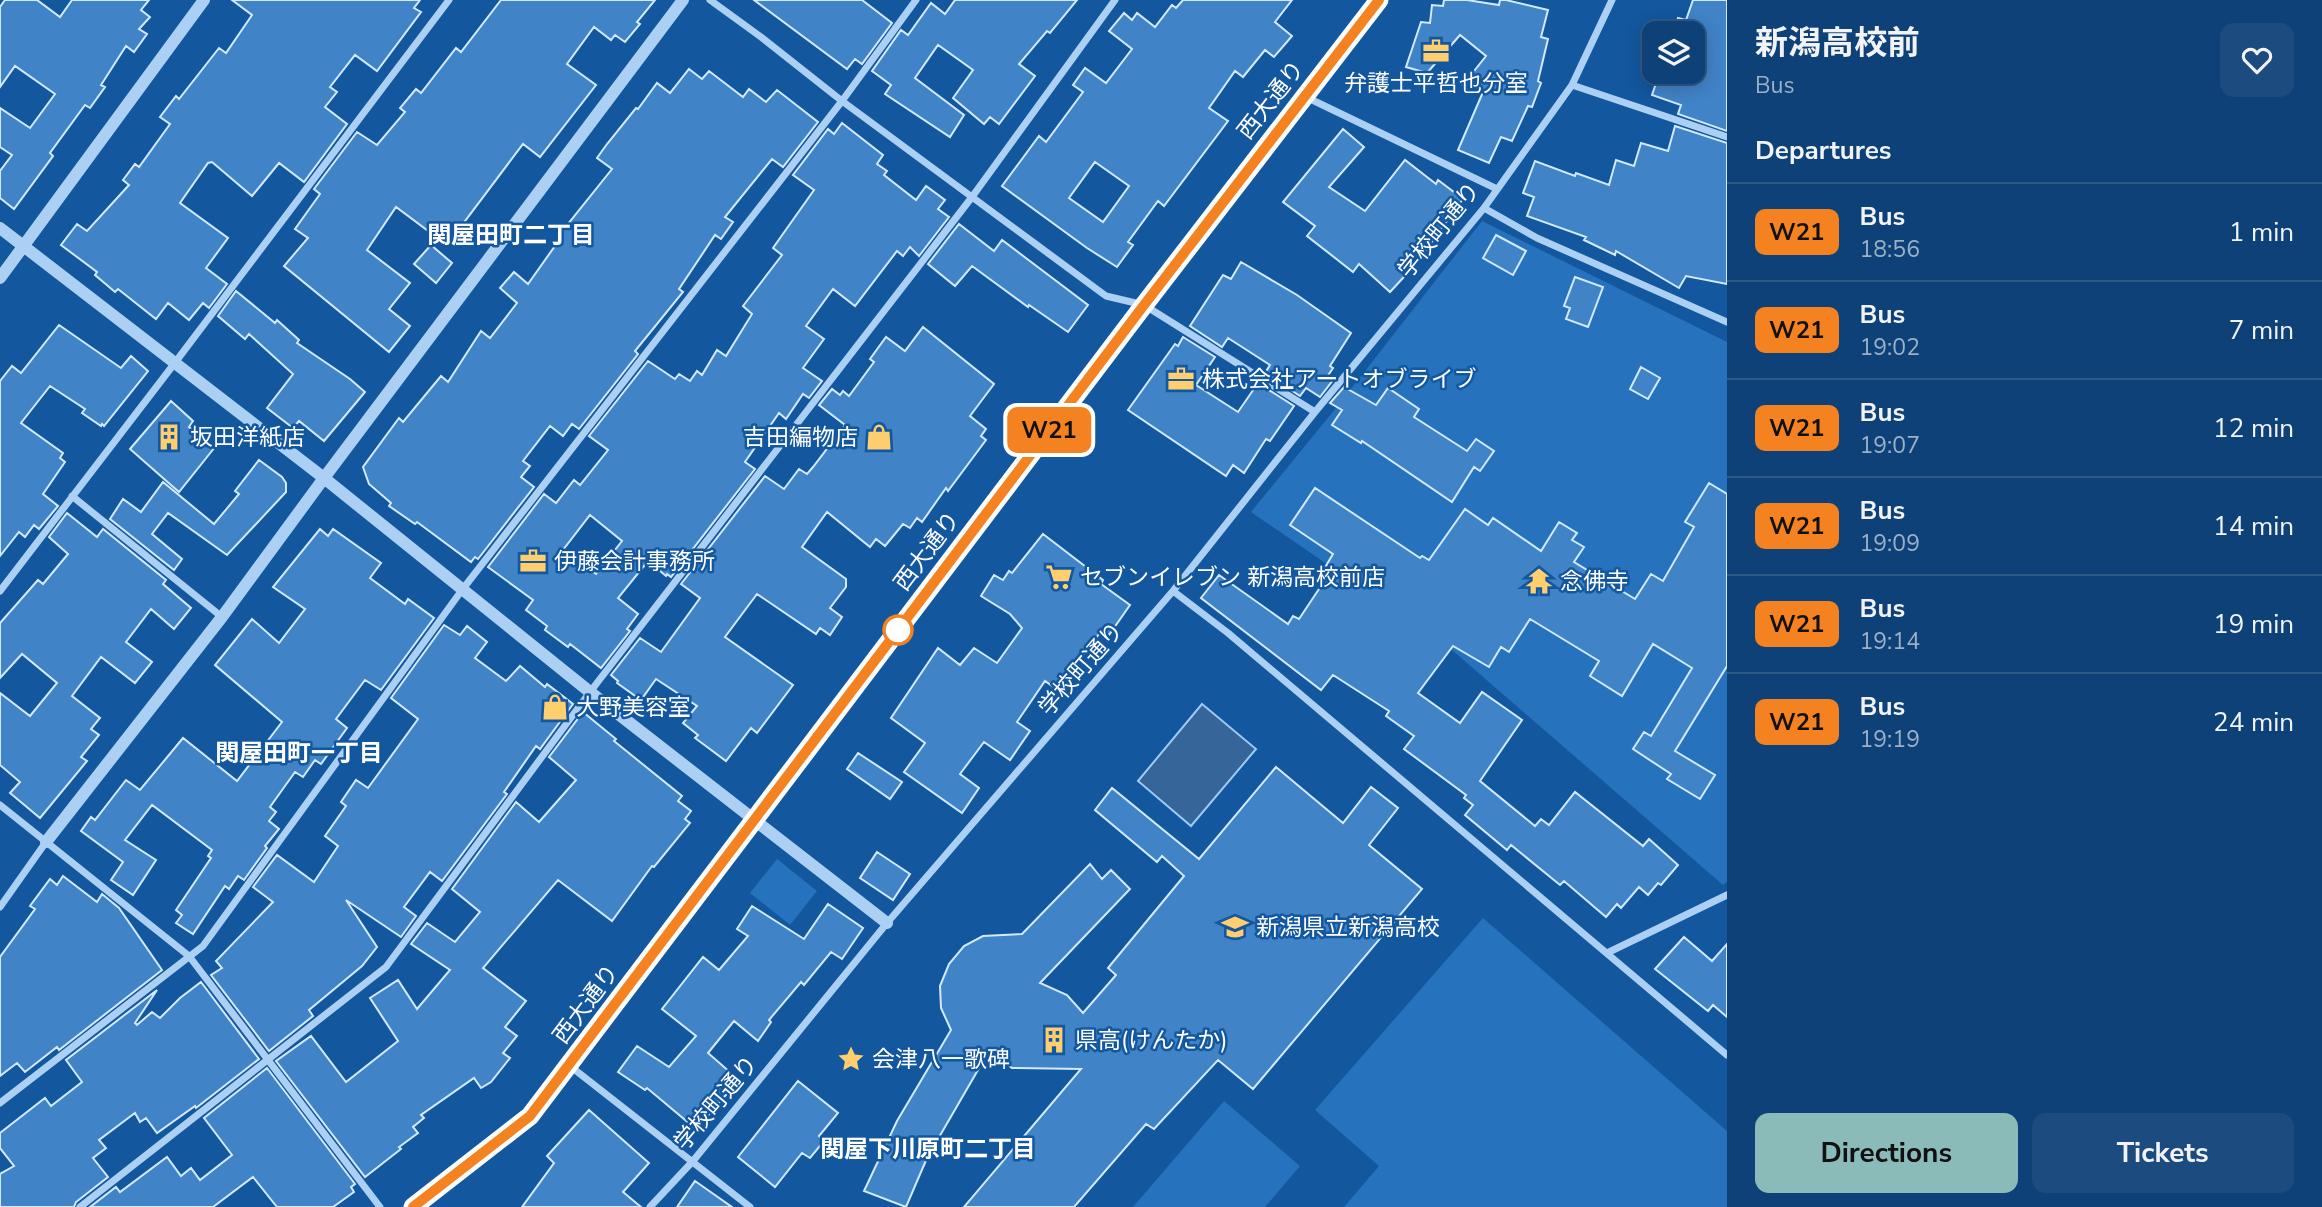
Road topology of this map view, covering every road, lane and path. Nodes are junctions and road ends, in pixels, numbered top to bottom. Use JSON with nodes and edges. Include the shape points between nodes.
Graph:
{"nodes":[{"id":1,"x":204,"y":0,"type":"edge"},
{"id":2,"x":449,"y":0,"type":"edge"},
{"id":3,"x":683,"y":0,"type":"edge"},
{"id":4,"x":710,"y":0,"type":"edge"},
{"id":5,"x":916,"y":0,"type":"edge"},
{"id":6,"x":1115,"y":0,"type":"edge"},
{"id":7,"x":1379,"y":0,"type":"edge"},
{"id":8,"x":1612,"y":0,"type":"edge"},
{"id":9,"x":1572,"y":85,"type":"junction"},
{"id":10,"x":1305,"y":96,"type":"junction"},
{"id":11,"x":842,"y":101,"type":"junction"},
{"id":12,"x":1727,"y":137,"type":"edge"},
{"id":13,"x":1497,"y":189,"type":"junction"},
{"id":14,"x":972,"y":197,"type":"junction"},
{"id":15,"x":1484,"y":208,"type":"junction"},
{"id":16,"x":0,"y":228,"type":"edge"},
{"id":17,"x":24,"y":246,"type":"junction"},
{"id":18,"x":0,"y":278,"type":"edge"},
{"id":19,"x":1144,"y":305,"type":"junction"},
{"id":20,"x":1727,"y":323,"type":"edge"},
{"id":21,"x":174,"y":364,"type":"junction"},
{"id":22,"x":1315,"y":412,"type":"junction"},
{"id":23,"x":324,"y":478,"type":"junction"},
{"id":24,"x":72,"y":496,"type":"junction"},
{"id":25,"x":462,"y":590,"type":"junction"},
{"id":26,"x":0,"y":591,"type":"edge"},
{"id":27,"x":1173,"y":591,"type":"junction"},
{"id":28,"x":222,"y":617,"type":"junction"},
{"id":29,"x":590,"y":692,"type":"junction"},
{"id":30,"x":0,"y":805,"type":"edge"},
{"id":31,"x":754,"y":821,"type":"junction"},
{"id":32,"x":46,"y":842,"type":"junction"},
{"id":33,"x":1727,"y":895,"type":"edge"},
{"id":34,"x":0,"y":907,"type":"edge"},
{"id":35,"x":887,"y":923,"type":"junction"},
{"id":36,"x":1608,"y":953,"type":"junction"},
{"id":37,"x":189,"y":956,"type":"junction"},
{"id":38,"x":1727,"y":1055,"type":"edge"},
{"id":39,"x":268,"y":1058,"type":"junction"},
{"id":40,"x":570,"y":1066,"type":"junction"},
{"id":41,"x":0,"y":1103,"type":"edge"},
{"id":42,"x":693,"y":1161,"type":"junction"},
{"id":43,"x":80,"y":1207,"type":"edge"},
{"id":44,"x":380,"y":1207,"type":"edge"},
{"id":45,"x":413,"y":1207,"type":"edge"},
{"id":46,"x":650,"y":1207,"type":"edge"},
{"id":47,"x":750,"y":1207,"type":"edge"}],
"edges":[{"from":1,"to":17,"type":"street"},
{"from":2,"to":21,"type":"street"},
{"from":3,"to":23,"type":"street"},
{"from":4,"to":11,"type":"street"},
{"from":5,"to":11,"type":"street"},
{"from":6,"to":14,"type":"street"},
{"from":7,"to":10,"type":"highway","name":"西大通り"},
{"from":8,"to":9,"type":"street","name":"学校町通り"},
{"from":9,"to":12,"type":"street"},
{"from":9,"to":13,"type":"street","name":"学校町通り"},
{"from":10,"to":13,"type":"street"},
{"from":10,"to":19,"type":"highway","name":"西大通り"},
{"from":11,"to":14,"type":"street"},
{"from":11,"to":25,"type":"street"},
{"from":13,"to":15,"type":"street","name":"学校町通り"},
{"from":14,"to":19,"type":"street","via":[[1106,296]]},
{"from":14,"to":29,"type":"street"},
{"from":15,"to":20,"type":"street","via":[[1537,238]]},
{"from":15,"to":22,"type":"street","name":"学校町通り"},
{"from":16,"to":17,"type":"street"},
{"from":17,"to":18,"type":"street"},
{"from":17,"to":21,"type":"street"},
{"from":19,"to":22,"type":"street"},
{"from":19,"to":31,"type":"highway","name":"西大通り"},
{"from":21,"to":23,"type":"street"},
{"from":21,"to":24,"type":"street"},
{"from":22,"to":27,"type":"street","name":"学校町通り"},
{"from":23,"to":25,"type":"street"},
{"from":23,"to":28,"type":"street"},
{"from":24,"to":26,"type":"street"},
{"from":24,"to":28,"type":"street"},
{"from":25,"to":29,"type":"street"},
{"from":25,"to":37,"type":"street","via":[[204,946]]},
{"from":27,"to":35,"type":"street","name":"学校町通り"},
{"from":27,"to":36,"type":"street"},
{"from":28,"to":32,"type":"street"},
{"from":29,"to":31,"type":"street"},
{"from":29,"to":39,"type":"street","via":[[386,967]]},
{"from":30,"to":32,"type":"street"},
{"from":31,"to":35,"type":"street"},
{"from":31,"to":40,"type":"highway","name":"西大通り"},
{"from":32,"to":34,"type":"street"},
{"from":32,"to":37,"type":"street"},
{"from":33,"to":36,"type":"street"},
{"from":35,"to":42,"type":"street","name":"学校町通り"},
{"from":36,"to":38,"type":"street"},
{"from":37,"to":39,"type":"street"},
{"from":37,"to":41,"type":"street"},
{"from":39,"to":43,"type":"street"},
{"from":39,"to":44,"type":"street"},
{"from":40,"to":42,"type":"street"},
{"from":40,"to":45,"type":"highway","name":"西大通り","via":[[530,1116]]},
{"from":42,"to":46,"type":"street","name":"学校町通り"},
{"from":42,"to":47,"type":"street"}]}
